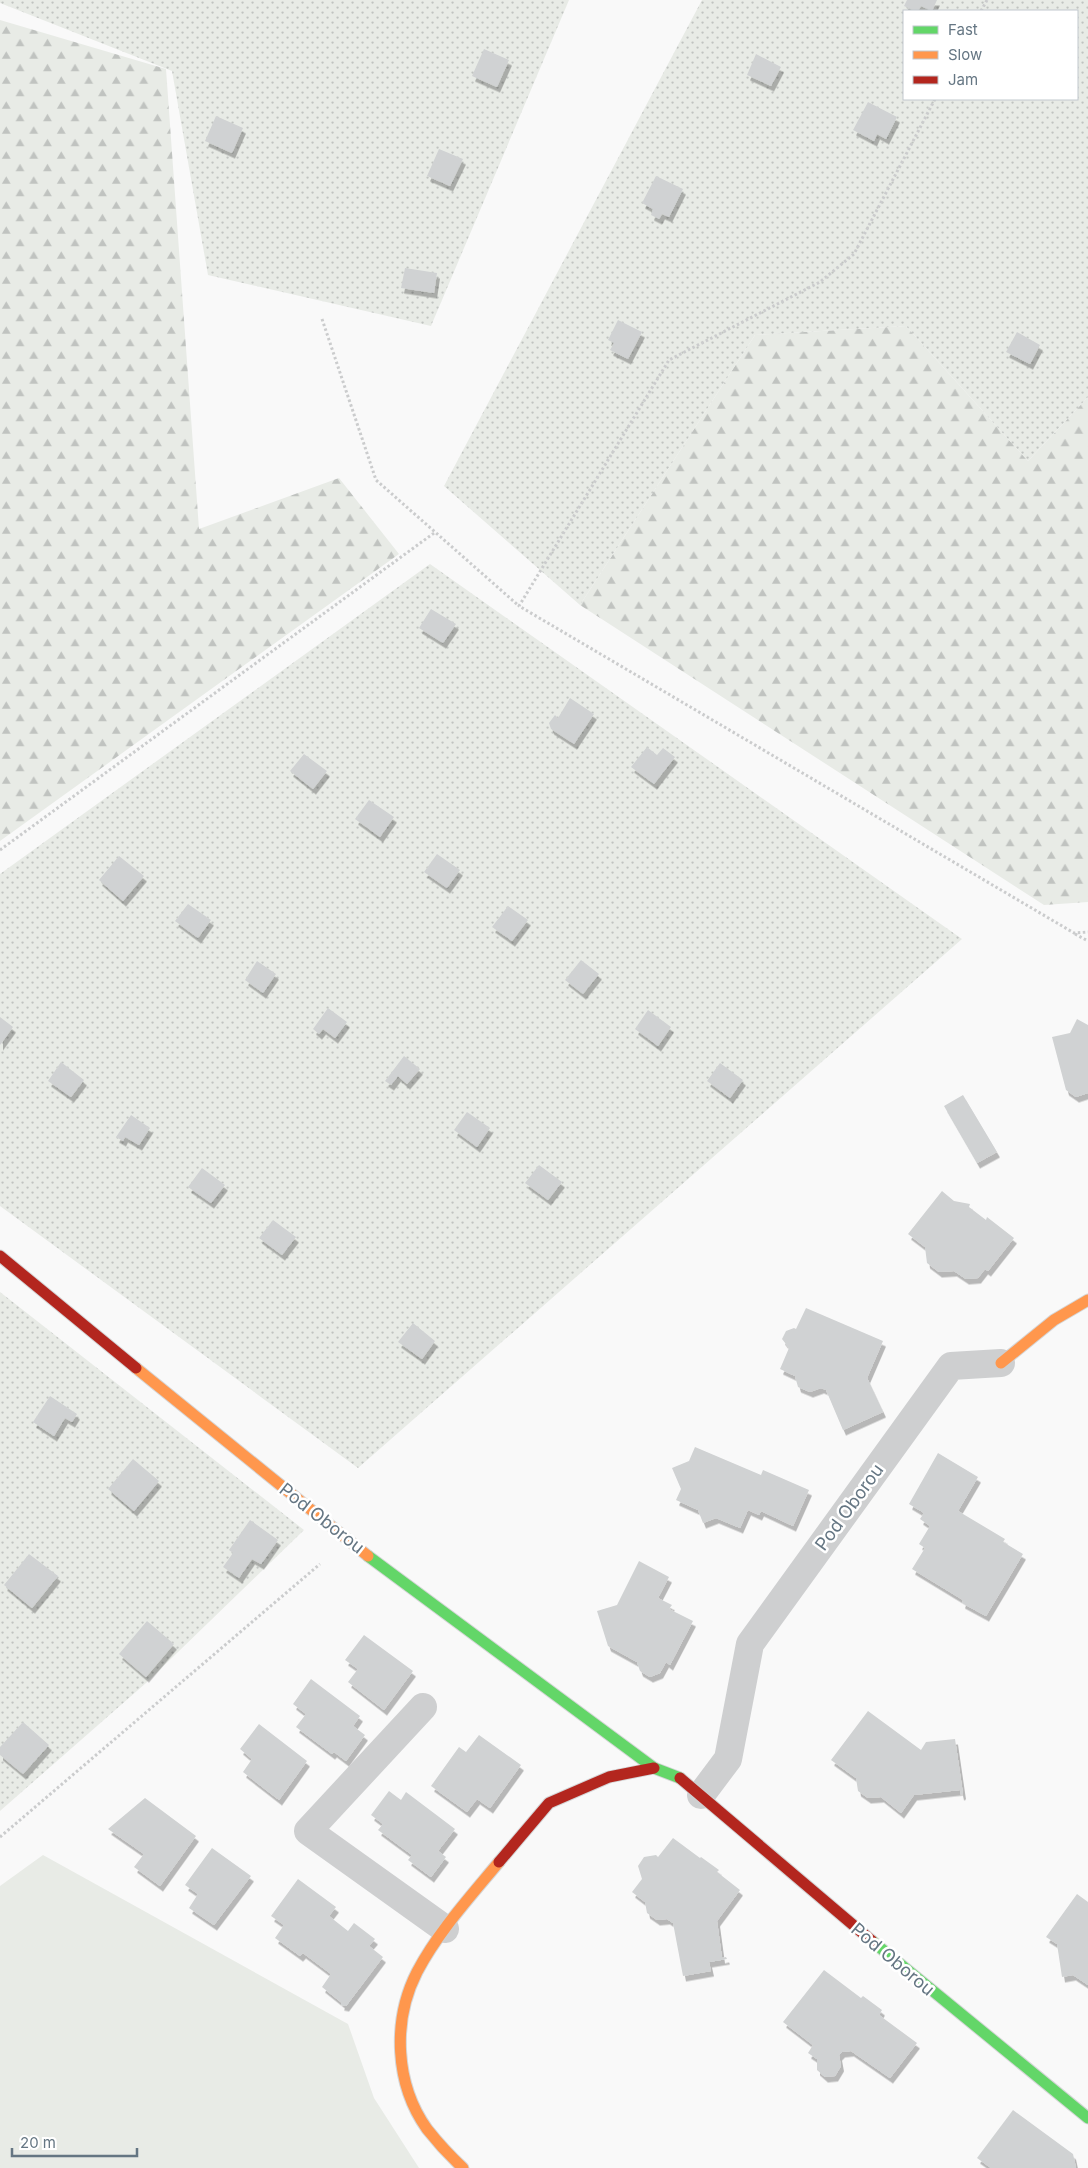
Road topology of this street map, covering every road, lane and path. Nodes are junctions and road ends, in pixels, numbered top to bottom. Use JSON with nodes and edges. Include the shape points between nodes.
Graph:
{"nodes":[{"id":1,"x":934,"y":100,"type":"edge"},
{"id":2,"x":322,"y":319,"type":"dead end"},
{"id":3,"x":434,"y":533,"type":"junction"},
{"id":4,"x":519,"y":606,"type":"junction"},
{"id":5,"x":0,"y":850,"type":"edge"},
{"id":6,"x":1088,"y":932,"type":"edge"},
{"id":7,"x":1074,"y":933,"type":"junction"},
{"id":8,"x":1088,"y":941,"type":"edge"},
{"id":9,"x":0,"y":1256,"type":"edge"},
{"id":10,"x":1088,"y":1300,"type":"edge"},
{"id":11,"x":1001,"y":1363,"type":"joint"},
{"id":12,"x":347,"y":1541,"type":"junction"},
{"id":13,"x":423,"y":1707,"type":"dead end"},
{"id":14,"x":654,"y":1768,"type":"junction"},
{"id":15,"x":701,"y":1795,"type":"junction"},
{"id":16,"x":0,"y":1837,"type":"edge"},
{"id":17,"x":445,"y":1929,"type":"junction"},
{"id":18,"x":1088,"y":2118,"type":"edge"},
{"id":19,"x":463,"y":2168,"type":"edge"}],
"edges":[{"from":1,"to":4,"type":"path","via":[[854,254],[820,282],[669,360]]},
{"from":2,"to":3,"type":"path","via":[[376,480]]},
{"from":3,"to":4,"type":"path"},
{"from":3,"to":5,"type":"path"},
{"from":4,"to":7,"type":"path"},
{"from":6,"to":7,"type":"path"},
{"from":7,"to":8,"type":"path"},
{"from":9,"to":12,"type":"street","name":"Pod Oborou"},
{"from":10,"to":11,"type":"street","name":"Pod Oborou","via":[[1054,1320]]},
{"from":11,"to":15,"type":"street","name":"Pod Oborou","via":[[951,1366],[750,1644],[728,1759]]},
{"from":12,"to":14,"type":"street","name":"Pod Oborou"},
{"from":12,"to":16,"type":"path"},
{"from":13,"to":17,"type":"street","via":[[308,1832]]},
{"from":14,"to":15,"type":"street","name":"Pod Oborou","via":[[684,1780]]},
{"from":14,"to":17,"type":"street","name":"Pod Oborou","via":[[628,1770],[606,1777],[547,1805],[514,1841]]},
{"from":15,"to":18,"type":"street","name":"Pod Oborou","via":[[784,1868]]},
{"from":17,"to":19,"type":"street","name":"Pod Oborou","via":[[416,1975],[398,2036],[411,2101],[428,2130]]}]}
